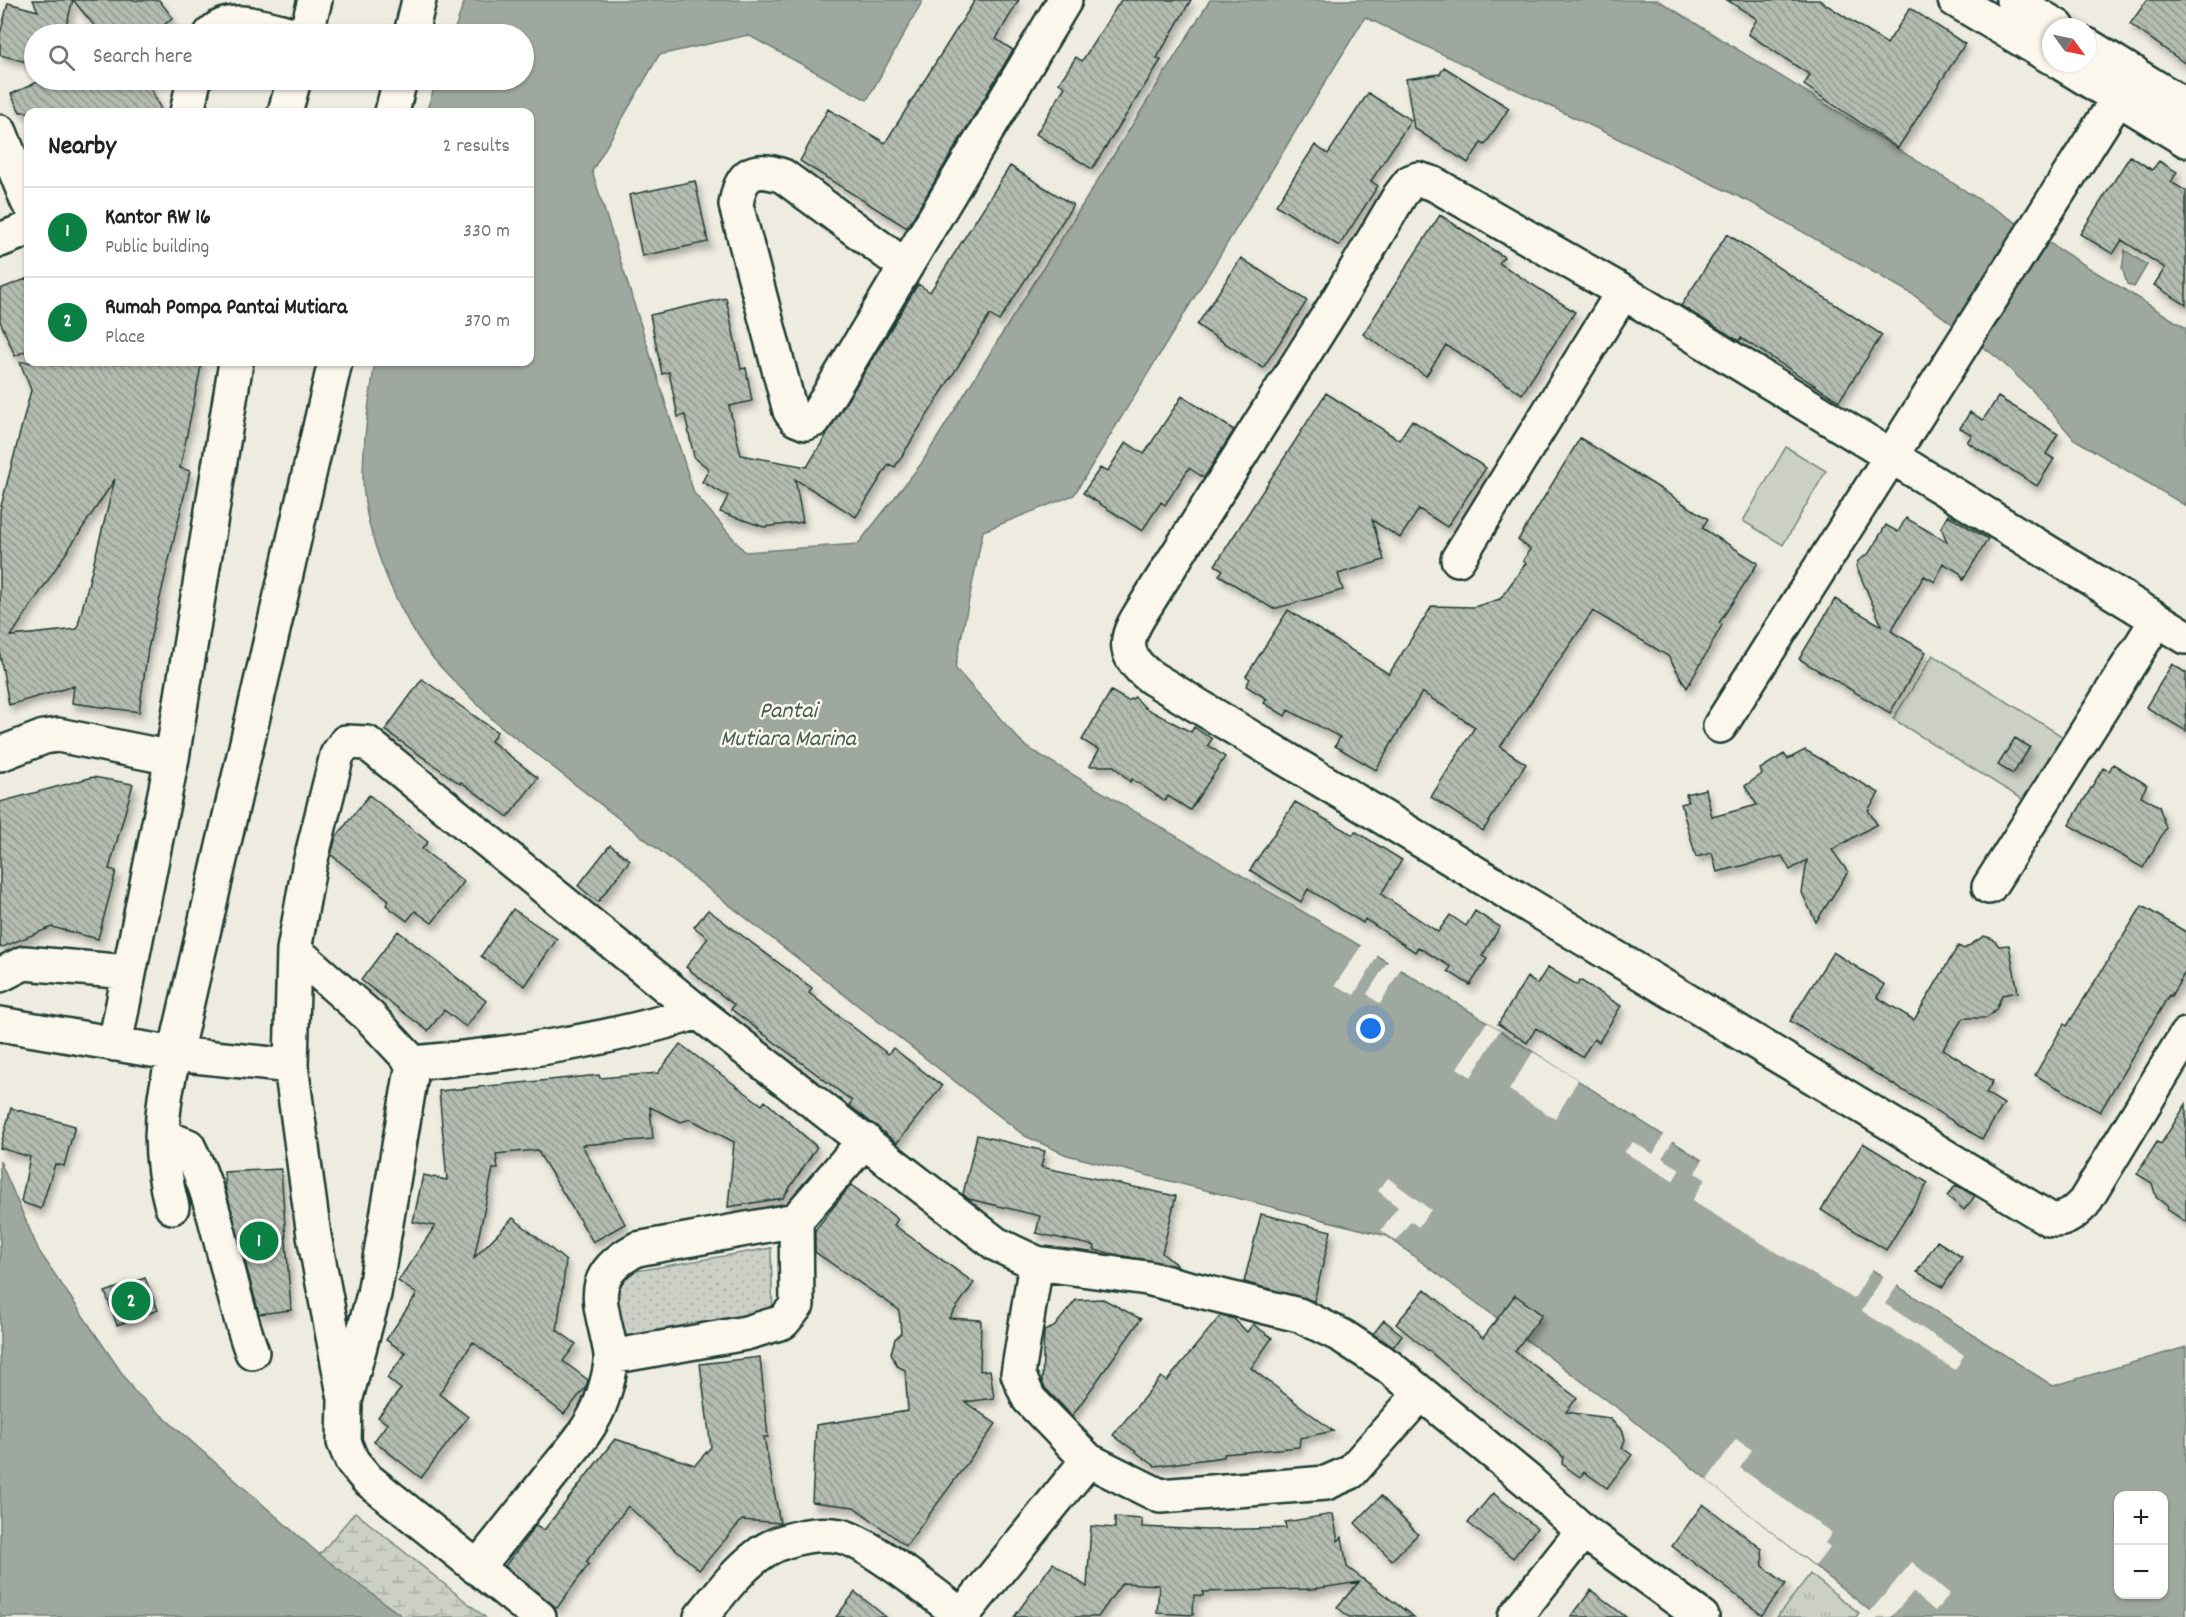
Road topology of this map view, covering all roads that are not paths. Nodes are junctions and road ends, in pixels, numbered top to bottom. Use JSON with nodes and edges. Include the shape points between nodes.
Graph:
{"nodes":[{"id":1,"x":315,"y":0,"type":"edge"},
{"id":2,"x":419,"y":0,"type":"edge"},
{"id":3,"x":1065,"y":0,"type":"edge"},
{"id":4,"x":1955,"y":0,"type":"edge"},
{"id":5,"x":2013,"y":0,"type":"edge"},
{"id":6,"x":2051,"y":15,"type":"edge"},
{"id":7,"x":227,"y":24,"type":"edge"},
{"id":8,"x":248,"y":24,"type":"edge"},
{"id":9,"x":309,"y":24,"type":"edge"},
{"id":10,"x":413,"y":24,"type":"edge"},
{"id":11,"x":2042,"y":52,"type":"edge"},
{"id":12,"x":2096,"y":54,"type":"edge"},
{"id":13,"x":2088,"y":72,"type":"edge"},
{"id":14,"x":2126,"y":85,"type":"junction"},
{"id":15,"x":192,"y":90,"type":"edge"},
{"id":16,"x":291,"y":90,"type":"edge"},
{"id":17,"x":398,"y":90,"type":"edge"},
{"id":18,"x":2186,"y":106,"type":"edge"},
{"id":19,"x":188,"y":108,"type":"edge"},
{"id":20,"x":286,"y":108,"type":"edge"},
{"id":21,"x":393,"y":108,"type":"edge"},
{"id":22,"x":0,"y":132,"type":"edge"},
{"id":23,"x":2186,"y":140,"type":"edge"},
{"id":24,"x":24,"y":192,"type":"edge"},
{"id":25,"x":24,"y":231,"type":"edge"},
{"id":26,"x":0,"y":240,"type":"edge"},
{"id":27,"x":905,"y":266,"type":"junction"},
{"id":28,"x":1623,"y":292,"type":"junction"},
{"id":29,"x":235,"y":366,"type":"edge"},
{"id":30,"x":334,"y":366,"type":"edge"},
{"id":31,"x":1891,"y":457,"type":"junction"},
{"id":32,"x":1458,"y":559,"type":"dead end"},
{"id":33,"x":2157,"y":620,"type":"junction"},
{"id":34,"x":2186,"y":637,"type":"edge"},
{"id":35,"x":1720,"y":726,"type":"dead end"},
{"id":36,"x":0,"y":754,"type":"edge"},
{"id":37,"x":172,"y":758,"type":"junction"},
{"id":38,"x":1989,"y":887,"type":"dead end"},
{"id":39,"x":294,"y":950,"type":"junction"},
{"id":40,"x":128,"y":972,"type":"junction"},
{"id":41,"x":0,"y":975,"type":"edge"},
{"id":42,"x":698,"y":1012,"type":"junction"},
{"id":43,"x":0,"y":1024,"type":"edge"},
{"id":44,"x":2186,"y":1035,"type":"edge"},
{"id":45,"x":115,"y":1044,"type":"junction"},
{"id":46,"x":175,"y":1054,"type":"junction"},
{"id":47,"x":413,"y":1063,"type":"junction"},
{"id":48,"x":291,"y":1066,"type":"junction"},
{"id":49,"x":162,"y":1136,"type":"junction"},
{"id":50,"x":865,"y":1140,"type":"junction"},
{"id":51,"x":172,"y":1207,"type":"dead end"},
{"id":52,"x":796,"y":1220,"type":"junction"},
{"id":53,"x":1036,"y":1263,"type":"junction"},
{"id":54,"x":252,"y":1352,"type":"dead end"},
{"id":55,"x":611,"y":1356,"type":"junction"},
{"id":56,"x":1421,"y":1393,"type":"junction"},
{"id":57,"x":345,"y":1401,"type":"junction"},
{"id":58,"x":1088,"y":1460,"type":"junction"},
{"id":59,"x":1583,"y":1531,"type":"junction"},
{"id":60,"x":477,"y":1568,"type":"junction"},
{"id":61,"x":539,"y":1617,"type":"edge"},
{"id":62,"x":700,"y":1617,"type":"edge"},
{"id":63,"x":962,"y":1617,"type":"edge"},
{"id":64,"x":1515,"y":1617,"type":"edge"},
{"id":65,"x":1702,"y":1617,"type":"edge"}],
"edges":[{"from":1,"to":9,"type":"street"},
{"from":2,"to":10,"type":"street"},
{"from":3,"to":27,"type":"street"},
{"from":4,"to":11,"type":"street"},
{"from":5,"to":6,"type":"street"},
{"from":7,"to":8,"type":"street"},
{"from":12,"to":14,"type":"street"},
{"from":13,"to":14,"type":"street"},
{"from":14,"to":18,"type":"street"},
{"from":14,"to":23,"type":"street"},
{"from":14,"to":31,"type":"street"},
{"from":15,"to":19,"type":"street"},
{"from":16,"to":20,"type":"street"},
{"from":17,"to":21,"type":"street"},
{"from":22,"to":24,"type":"street"},
{"from":25,"to":26,"type":"street"},
{"from":27,"to":27,"type":"street","via":[[814,420],[806,423],[796,419],[790,411],[736,205],[738,188],[745,177],[754,172],[783,176]]},
{"from":28,"to":31,"type":"street"},
{"from":28,"to":32,"type":"street"},
{"from":28,"to":44,"type":"street","via":[[1434,184],[1418,179],[1410,182],[1130,632],[1128,651],[1137,667],[2049,1219],[2072,1216],[2084,1203]]},
{"from":29,"to":37,"type":"street"},
{"from":30,"to":46,"type":"street"},
{"from":31,"to":33,"type":"street"},
{"from":31,"to":35,"type":"street"},
{"from":33,"to":34,"type":"street"},
{"from":33,"to":38,"type":"street"},
{"from":36,"to":37,"type":"street","via":[[58,735]]},
{"from":37,"to":40,"type":"street"},
{"from":39,"to":42,"type":"street","via":[[309,867],[337,755],[346,742],[356,741],[375,748]]},
{"from":39,"to":47,"type":"street","via":[[370,1017]]},
{"from":39,"to":48,"type":"street"},
{"from":40,"to":41,"type":"street","via":[[24,963]]},
{"from":40,"to":45,"type":"street"},
{"from":42,"to":47,"type":"street","via":[[643,1030],[586,1042]]},
{"from":42,"to":50,"type":"street"},
{"from":43,"to":45,"type":"street"},
{"from":45,"to":46,"type":"street"},
{"from":46,"to":48,"type":"street"},
{"from":46,"to":49,"type":"street","via":[[165,1085]]},
{"from":47,"to":57,"type":"street","via":[[374,1294]]},
{"from":48,"to":57,"type":"street","via":[[314,1236]]},
{"from":49,"to":51,"type":"street","via":[[162,1158]]},
{"from":49,"to":54,"type":"street","via":[[188,1146],[194,1158]]},
{"from":50,"to":52,"type":"street"},
{"from":50,"to":53,"type":"street","via":[[996,1244]]},
{"from":52,"to":55,"type":"street","via":[[797,1305],[783,1322],[746,1333]]},
{"from":52,"to":55,"type":"street","via":[[637,1249],[618,1259],[606,1272],[600,1294]]},
{"from":53,"to":56,"type":"street","via":[[1147,1278],[1299,1315],[1342,1336]]},
{"from":53,"to":58,"type":"street","via":[[1018,1374],[1029,1399]]},
{"from":55,"to":60,"type":"street","via":[[602,1400],[583,1435]]},
{"from":56,"to":58,"type":"street","via":[[1351,1472],[1326,1483],[1160,1496]]},
{"from":56,"to":59,"type":"street"},
{"from":57,"to":60,"type":"street","via":[[344,1442],[352,1461],[367,1479]]},
{"from":58,"to":63,"type":"street"},
{"from":59,"to":64,"type":"street"},
{"from":59,"to":65,"type":"street"},
{"from":60,"to":61,"type":"street"},
{"from":62,"to":63,"type":"street","via":[[758,1555],[782,1543],[810,1536],[841,1536],[871,1550]]}]}
